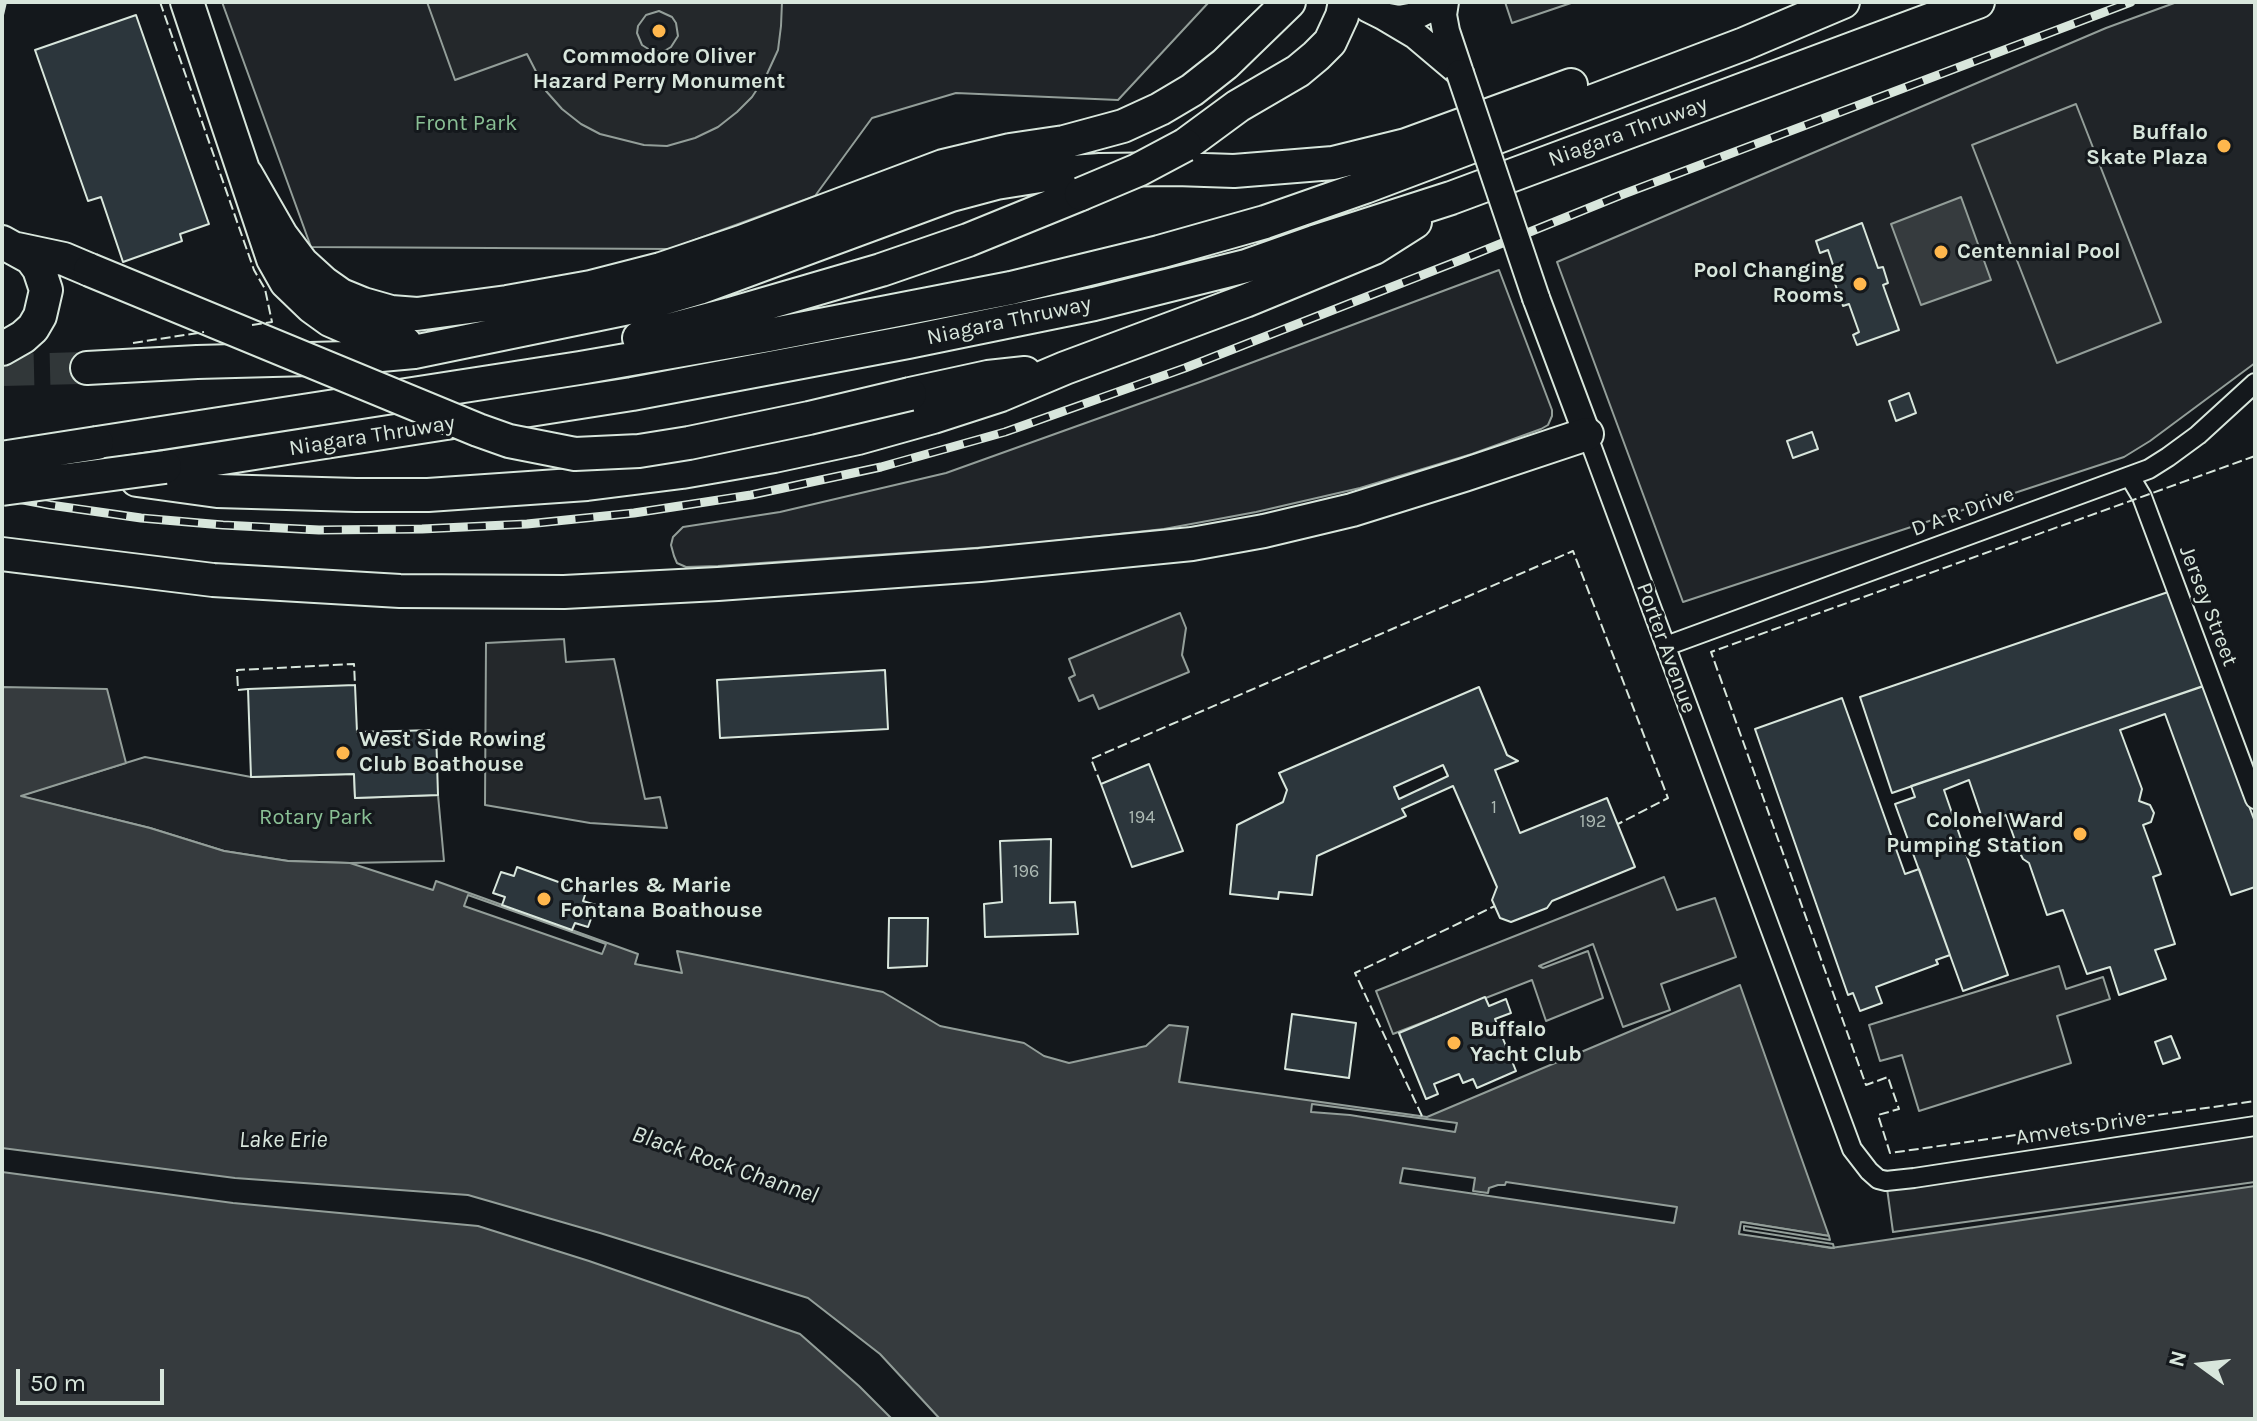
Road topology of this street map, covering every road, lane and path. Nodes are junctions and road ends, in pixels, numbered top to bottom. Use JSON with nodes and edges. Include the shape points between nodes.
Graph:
{"nodes":[{"id":1,"x":187,"y":2,"type":"edge"},
{"id":2,"x":1289,"y":2,"type":"edge"},
{"id":3,"x":1345,"y":2,"type":"edge"},
{"id":4,"x":1436,"y":2,"type":"edge"},
{"id":5,"x":1445,"y":2,"type":"edge"},
{"id":6,"x":1843,"y":2,"type":"edge"},
{"id":7,"x":1978,"y":2,"type":"edge"},
{"id":8,"x":1372,"y":9,"type":"edge"},
{"id":9,"x":1812,"y":14,"type":"junction"},
{"id":10,"x":1460,"y":73,"type":"junction"},
{"id":11,"x":246,"y":174,"type":"junction"},
{"id":12,"x":1451,"y":198,"type":"junction"},
{"id":13,"x":10,"y":246,"type":"edge"},
{"id":14,"x":488,"y":336,"type":"junction"},
{"id":15,"x":5,"y":346,"type":"edge"},
{"id":16,"x":87,"y":368,"type":"tunnel mouth"},
{"id":17,"x":1065,"y":368,"type":"junction"},
{"id":18,"x":522,"y":376,"type":"junction"},
{"id":19,"x":2255,"y":383,"type":"edge"},
{"id":20,"x":1587,"y":434,"type":"junction"},
{"id":21,"x":2,"y":445,"type":"edge"},
{"id":22,"x":2,"y":458,"type":"edge"},
{"id":23,"x":2130,"y":477,"type":"junction"},
{"id":24,"x":2,"y":489,"type":"edge"},
{"id":25,"x":2,"y":554,"type":"edge"},
{"id":26,"x":1666,"y":646,"type":"junction"},
{"id":27,"x":2255,"y":799,"type":"edge"},
{"id":28,"x":2255,"y":1126,"type":"edge"},
{"id":29,"x":1914,"y":1178,"type":"joint"}],
"edges":[{"from":1,"to":11,"type":"highway"},
{"from":2,"to":11,"type":"highway","via":[[1192,90],[1123,126],[943,166],[661,269],[507,302],[417,314],[391,312],[341,295],[302,263]]},
{"from":3,"to":18,"type":"highway","bridge":true,"via":[[1330,42],[1298,71],[1138,170],[881,270],[595,347]]},
{"from":4,"to":8,"type":"street","via":[[1399,19]]},
{"from":5,"to":10,"type":"street","name":"Porter Avenue","via":[[1446,31]]},
{"from":6,"to":9,"type":"highway","name":"Niagara Thruway"},
{"from":7,"to":12,"type":"highway","name":"Niagara Thruway"},
{"from":8,"to":10,"type":"street","via":[[1415,35]]},
{"from":9,"to":14,"type":"highway","via":[[1739,23],[1452,130],[1333,163],[1234,171],[1100,170],[996,183],[699,288]]},
{"from":9,"to":18,"type":"highway","name":"Niagara Thruway","via":[[1365,187],[1159,252],[890,312]]},
{"from":10,"to":20,"type":"street","name":"Porter Avenue","bridge":true},
{"from":11,"to":14,"type":"highway","via":[[273,259],[286,282],[330,320],[384,341]]},
{"from":12,"to":17,"type":"highway","via":[[1374,248]]},
{"from":12,"to":24,"type":"highway","name":"Niagara Thruway","bridge":true,"via":[[1246,266],[908,342],[632,394]]},
{"from":13,"to":15,"type":"highway","via":[[31,258],[46,290],[33,328]]},
{"from":13,"to":17,"type":"highway","bridge":true,"via":[[64,259],[478,430],[575,454],[689,443],[988,377]]},
{"from":14,"to":16,"type":"highway","via":[[381,355]]},
{"from":17,"to":21,"type":"highway","via":[[1001,395],[858,438],[682,472],[507,491],[356,495],[181,488],[63,464]]},
{"from":18,"to":22,"type":"highway","name":"Niagara Thruway","bridge":true},
{"from":19,"to":23,"type":"street","name":"D A R Drive","via":[[2198,435]]},
{"from":20,"to":25,"type":"highway","via":[[1352,510],[1264,531],[1192,544],[980,565],[564,592],[400,591],[213,580]]},
{"from":20,"to":26,"type":"street","name":"Porter Avenue"},
{"from":23,"to":26,"type":"street","name":"D A R Drive"},
{"from":23,"to":27,"type":"street","name":"Jersey Street"},
{"from":26,"to":29,"type":"street","name":"Porter Avenue","via":[[1852,1149],[1878,1179]]},
{"from":28,"to":29,"type":"street","name":"Amvets Drive"}]}
